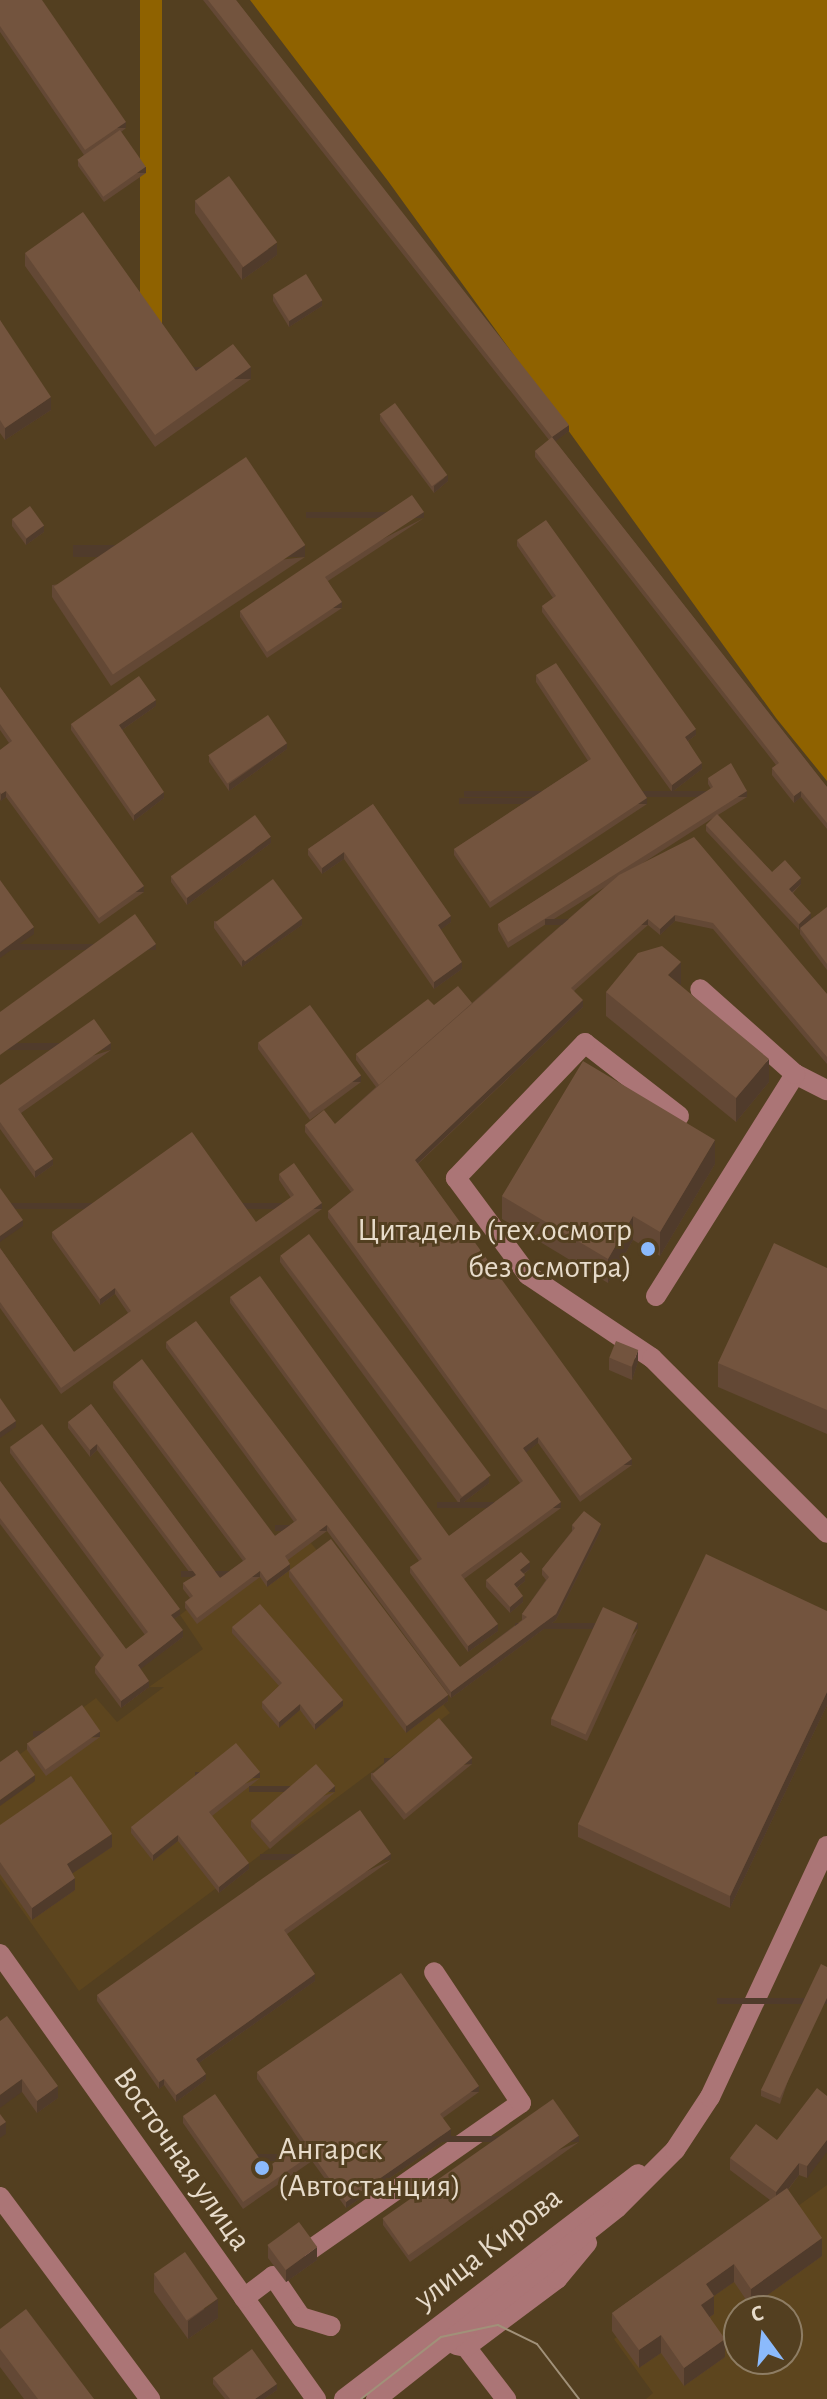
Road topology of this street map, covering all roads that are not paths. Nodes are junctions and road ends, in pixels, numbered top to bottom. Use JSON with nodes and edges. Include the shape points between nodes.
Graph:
{"nodes":[{"id":1,"x":700,"y":989,"type":"dead end"},
{"id":2,"x":795,"y":1074,"type":"junction"},
{"id":3,"x":827,"y":1090,"type":"edge"},
{"id":4,"x":679,"y":1116,"type":"edge"},
{"id":5,"x":656,"y":1296,"type":"dead end"},
{"id":6,"x":827,"y":1533,"type":"edge"},
{"id":7,"x":827,"y":1846,"type":"edge"},
{"id":8,"x":0,"y":1954,"type":"edge"},
{"id":9,"x":434,"y":1972,"type":"dead end"},
{"id":10,"x":675,"y":2150,"type":"junction"},
{"id":11,"x":0,"y":2197,"type":"edge"},
{"id":12,"x":617,"y":2208,"type":"junction"},
{"id":13,"x":310,"y":2250,"type":"edge"},
{"id":14,"x":244,"y":2298,"type":"junction"},
{"id":15,"x":331,"y":2326,"type":"dead end"},
{"id":16,"x":436,"y":2338,"type":"junction"},
{"id":17,"x":466,"y":2347,"type":"junction"},
{"id":18,"x":381,"y":2392,"type":"edge"},
{"id":19,"x":150,"y":2399,"type":"edge"},
{"id":20,"x":316,"y":2399,"type":"edge"},
{"id":21,"x":344,"y":2399,"type":"edge"},
{"id":22,"x":506,"y":2399,"type":"edge"}],
"edges":[{"from":1,"to":2,"type":"street"},
{"from":2,"to":3,"type":"street"},
{"from":2,"to":5,"type":"street"},
{"from":4,"to":6,"type":"street","via":[[585,1043],[456,1178],[528,1275],[652,1358]]},
{"from":7,"to":10,"type":"street","name":"улица Кирова","via":[[710,2097]]},
{"from":8,"to":14,"type":"street","name":"Восточная улица"},
{"from":9,"to":13,"type":"street","via":[[521,2103]]},
{"from":10,"to":12,"type":"street","name":"улица Кирова"},
{"from":10,"to":16,"type":"street","name":"улица Кирова","via":[[592,2205]]},
{"from":11,"to":19,"type":"street"},
{"from":12,"to":16,"type":"street","name":"улица Кирова"},
{"from":12,"to":17,"type":"street","via":[[557,2279]]},
{"from":14,"to":15,"type":"street","via":[[276,2274],[301,2317]]},
{"from":14,"to":20,"type":"street","name":"Восточная улица"},
{"from":16,"to":17,"type":"street"},
{"from":16,"to":18,"type":"street","name":"улица Кирова"},
{"from":17,"to":22,"type":"street"},
{"from":18,"to":21,"type":"street","name":"улица Кирова"}]}
